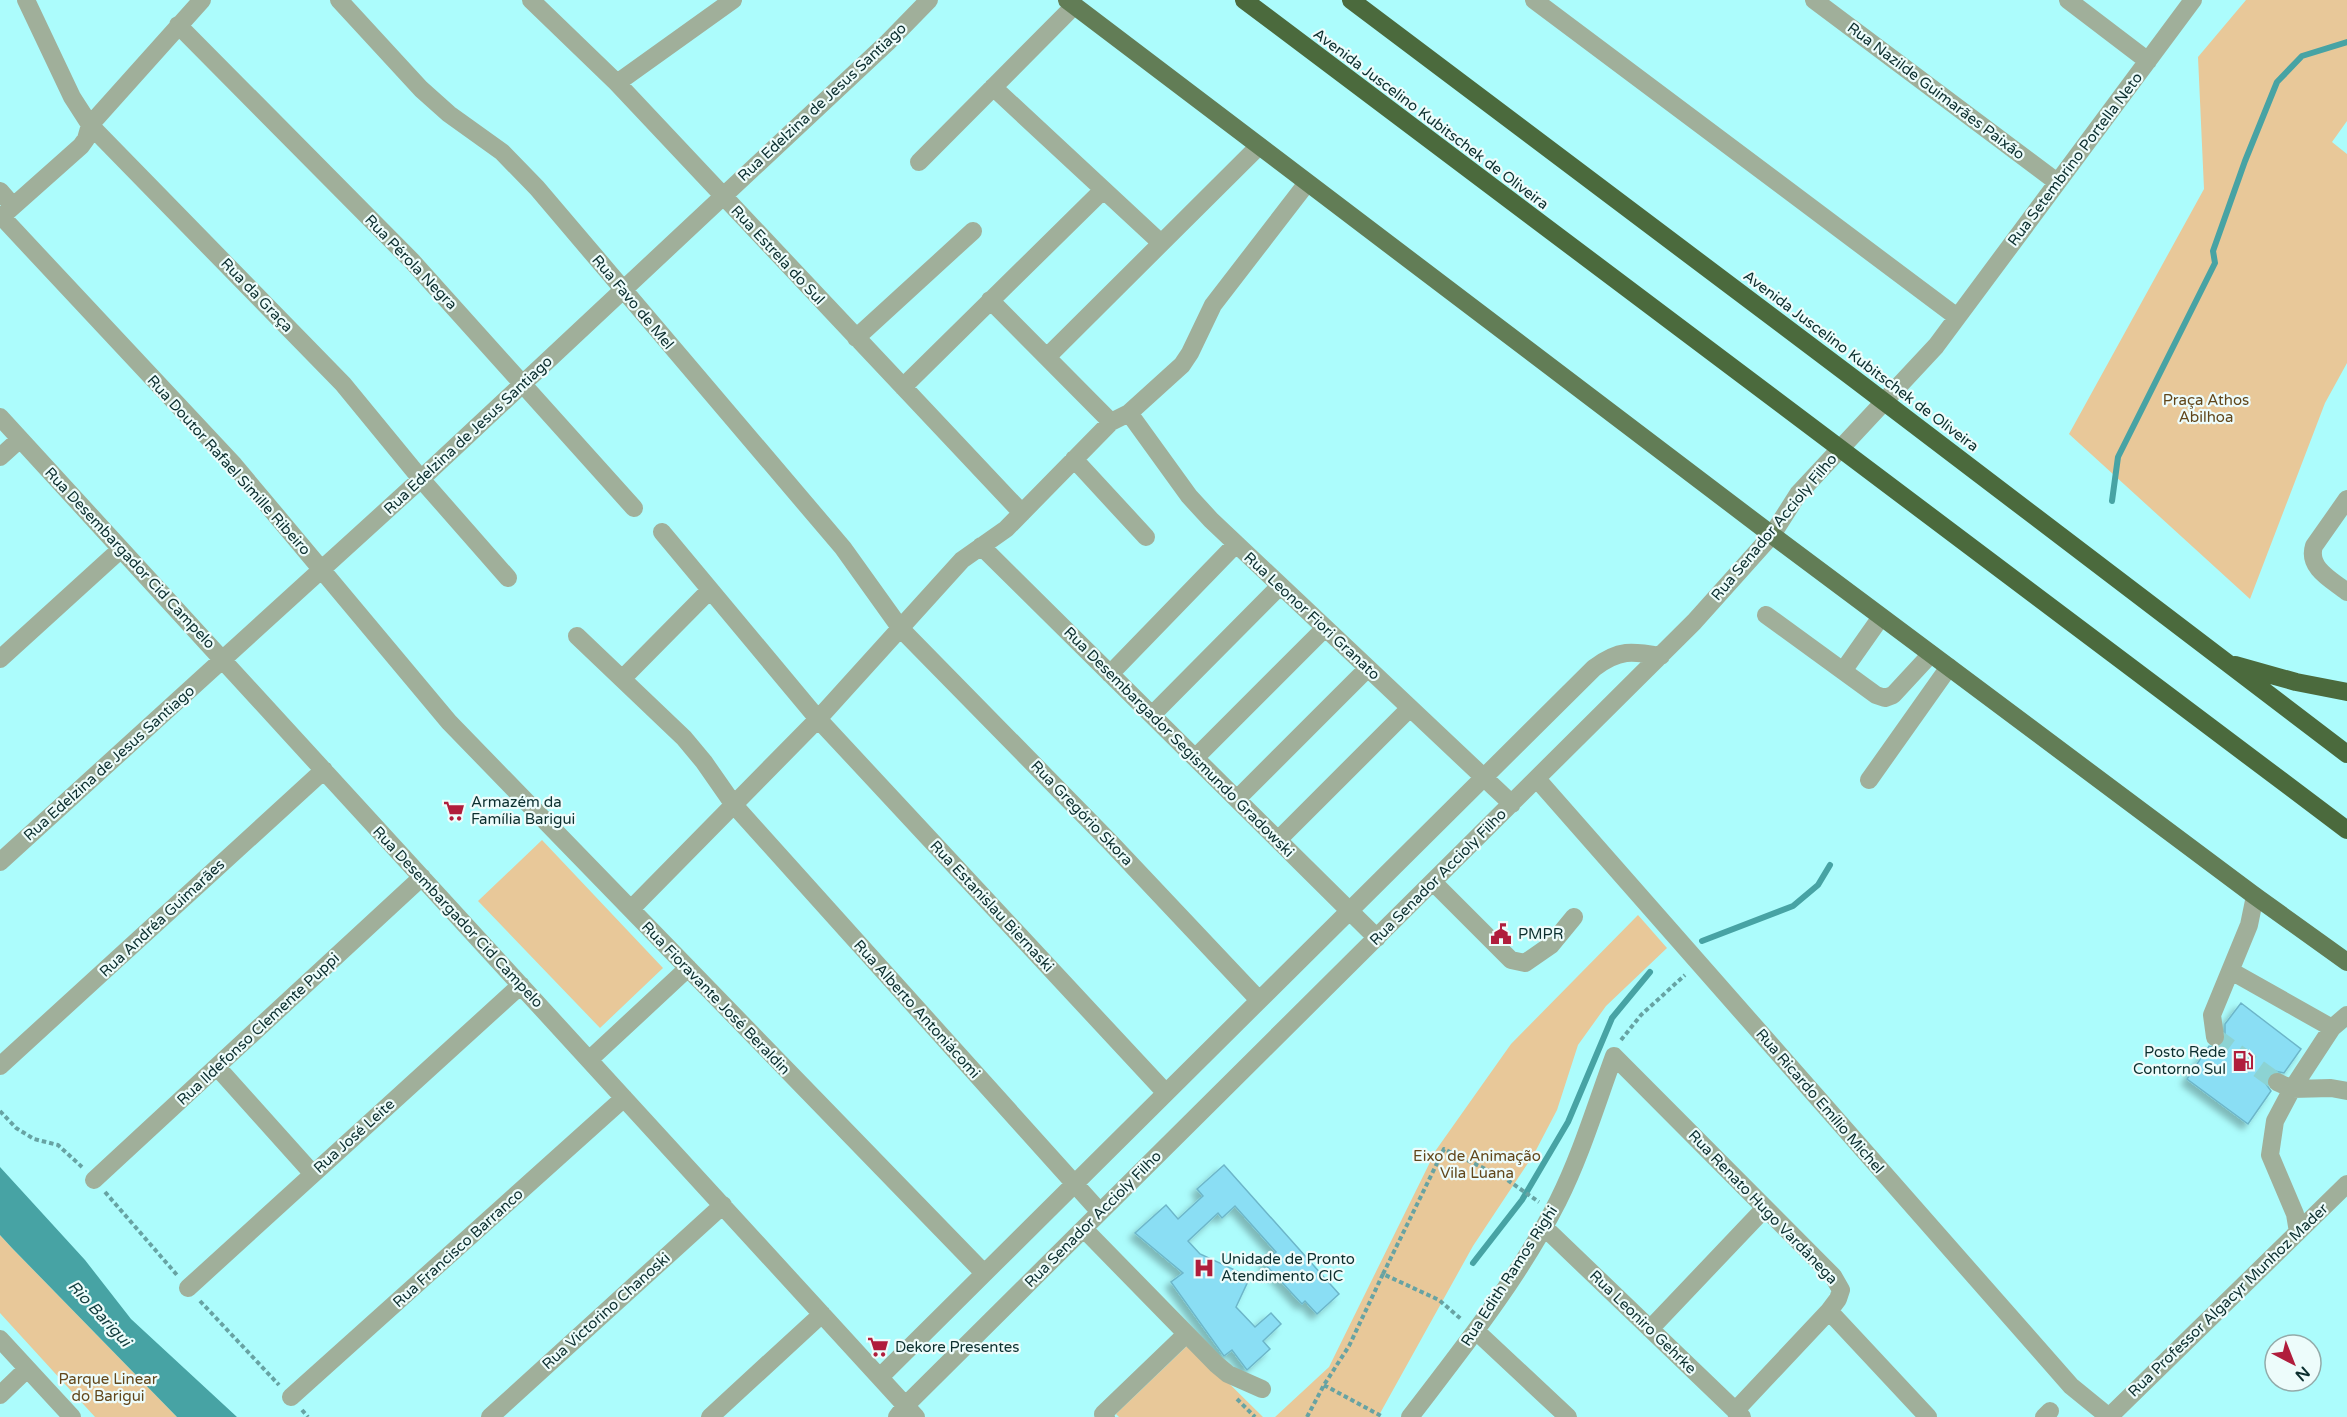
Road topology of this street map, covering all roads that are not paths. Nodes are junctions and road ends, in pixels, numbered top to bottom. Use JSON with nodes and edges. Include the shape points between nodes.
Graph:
{"nodes":[{"id":1,"x":26,"y":0,"type":"edge"},
{"id":2,"x":202,"y":0,"type":"edge"},
{"id":3,"x":339,"y":0,"type":"edge"},
{"id":4,"x":531,"y":0,"type":"edge"},
{"id":5,"x":929,"y":0,"type":"edge"},
{"id":6,"x":1244,"y":0,"type":"edge"},
{"id":7,"x":1351,"y":0,"type":"edge"},
{"id":8,"x":1814,"y":0,"type":"edge"},
{"id":9,"x":2068,"y":0,"type":"edge"},
{"id":10,"x":2193,"y":0,"type":"edge"},
{"id":11,"x":730,"y":1,"type":"edge"},
{"id":12,"x":1070,"y":3,"type":"edge"},
{"id":13,"x":1545,"y":3,"type":"edge"},
{"id":14,"x":178,"y":25,"type":"junction"},
{"id":15,"x":2148,"y":61,"type":"junction"},
{"id":16,"x":616,"y":83,"type":"junction"},
{"id":17,"x":993,"y":87,"type":"junction"},
{"id":18,"x":90,"y":125,"type":"junction"},
{"id":19,"x":1259,"y":146,"type":"junction"},
{"id":20,"x":919,"y":162,"type":"dead end"},
{"id":21,"x":2057,"y":182,"type":"junction"},
{"id":22,"x":1307,"y":183,"type":"junction"},
{"id":23,"x":1102,"y":190,"type":"junction"},
{"id":24,"x":0,"y":191,"type":"edge"},
{"id":25,"x":723,"y":196,"type":"junction"},
{"id":26,"x":5,"y":213,"type":"edge"},
{"id":27,"x":973,"y":231,"type":"dead end"},
{"id":28,"x":1161,"y":243,"type":"junction"},
{"id":29,"x":623,"y":290,"type":"junction"},
{"id":30,"x":990,"y":300,"type":"junction"},
{"id":31,"x":1957,"y":317,"type":"junction"},
{"id":32,"x":856,"y":338,"type":"junction"},
{"id":33,"x":1047,"y":357,"type":"junction"},
{"id":34,"x":522,"y":385,"type":"junction"},
{"id":35,"x":903,"y":387,"type":"junction"},
{"id":36,"x":1129,"y":413,"type":"junction"},
{"id":37,"x":0,"y":417,"type":"edge"},
{"id":38,"x":1111,"y":422,"type":"junction"},
{"id":39,"x":20,"y":439,"type":"junction"},
{"id":40,"x":0,"y":457,"type":"edge"},
{"id":41,"x":1074,"y":459,"type":"junction"},
{"id":42,"x":421,"y":479,"type":"junction"},
{"id":43,"x":2347,"y":499,"type":"edge"},
{"id":44,"x":634,"y":508,"type":"dead end"},
{"id":45,"x":1022,"y":513,"type":"junction"},
{"id":46,"x":662,"y":532,"type":"dead end"},
{"id":47,"x":1772,"y":535,"type":"junction"},
{"id":48,"x":1146,"y":537,"type":"dead end"},
{"id":49,"x":1236,"y":544,"type":"junction"},
{"id":50,"x":981,"y":546,"type":"junction"},
{"id":51,"x":121,"y":549,"type":"junction"},
{"id":52,"x":322,"y":570,"type":"junction"},
{"id":53,"x":508,"y":578,"type":"dead end"},
{"id":54,"x":1280,"y":586,"type":"junction"},
{"id":55,"x":710,"y":590,"type":"junction"},
{"id":56,"x":2347,"y":592,"type":"edge"},
{"id":57,"x":1766,"y":615,"type":"dead end"},
{"id":58,"x":1881,"y":617,"type":"junction"},
{"id":59,"x":1325,"y":628,"type":"junction"},
{"id":60,"x":902,"y":629,"type":"junction"},
{"id":61,"x":577,"y":636,"type":"dead end"},
{"id":62,"x":1931,"y":654,"type":"junction"},
{"id":63,"x":1661,"y":656,"type":"junction"},
{"id":64,"x":0,"y":659,"type":"edge"},
{"id":65,"x":223,"y":660,"type":"junction"},
{"id":66,"x":2225,"y":662,"type":"junction"},
{"id":67,"x":1949,"y":667,"type":"junction"},
{"id":68,"x":1368,"y":669,"type":"junction"},
{"id":69,"x":1843,"y":671,"type":"junction"},
{"id":70,"x":1110,"y":674,"type":"junction"},
{"id":71,"x":623,"y":678,"type":"junction"},
{"id":72,"x":2347,"y":692,"type":"edge"},
{"id":73,"x":1410,"y":708,"type":"junction"},
{"id":74,"x":1152,"y":715,"type":"junction"},
{"id":75,"x":818,"y":719,"type":"junction"},
{"id":76,"x":449,"y":722,"type":"joint"},
{"id":77,"x":2347,"y":754,"type":"edge"},
{"id":78,"x":1195,"y":758,"type":"junction"},
{"id":79,"x":324,"y":770,"type":"junction"},
{"id":80,"x":1485,"y":778,"type":"junction"},
{"id":81,"x":1537,"y":779,"type":"junction"},
{"id":82,"x":1869,"y":780,"type":"dead end"},
{"id":83,"x":1237,"y":799,"type":"junction"},
{"id":84,"x":1512,"y":804,"type":"junction"},
{"id":85,"x":734,"y":805,"type":"junction"},
{"id":86,"x":2347,"y":830,"type":"edge"},
{"id":87,"x":1278,"y":840,"type":"junction"},
{"id":88,"x":0,"y":862,"type":"edge"},
{"id":89,"x":422,"y":877,"type":"junction"},
{"id":90,"x":1433,"y":882,"type":"junction"},
{"id":91,"x":2255,"y":896,"type":"junction"},
{"id":92,"x":631,"y":909,"type":"junction"},
{"id":93,"x":1350,"y":910,"type":"junction"},
{"id":94,"x":1574,"y":917,"type":"dead end"},
{"id":95,"x":1377,"y":938,"type":"junction"},
{"id":96,"x":2347,"y":962,"type":"edge"},
{"id":97,"x":688,"y":968,"type":"junction"},
{"id":98,"x":2231,"y":971,"type":"junction"},
{"id":99,"x":521,"y":985,"type":"junction"},
{"id":100,"x":1259,"y":1000,"type":"junction"},
{"id":101,"x":2347,"y":1015,"type":"edge"},
{"id":102,"x":2332,"y":1028,"type":"junction"},
{"id":103,"x":2215,"y":1037,"type":"dead end"},
{"id":104,"x":1614,"y":1056,"type":"joint"},
{"id":105,"x":589,"y":1060,"type":"junction"},
{"id":106,"x":0,"y":1066,"type":"edge"},
{"id":107,"x":217,"y":1066,"type":"junction"},
{"id":108,"x":2284,"y":1085,"type":"junction"},
{"id":109,"x":2347,"y":1091,"type":"edge"},
{"id":110,"x":1166,"y":1093,"type":"junction"},
{"id":111,"x":624,"y":1098,"type":"junction"},
{"id":112,"x":313,"y":1174,"type":"junction"},
{"id":113,"x":94,"y":1180,"type":"road end"},
{"id":114,"x":1074,"y":1184,"type":"junction"},
{"id":115,"x":2347,"y":1184,"type":"edge"},
{"id":116,"x":723,"y":1205,"type":"junction"},
{"id":117,"x":1765,"y":1208,"type":"junction"},
{"id":118,"x":1100,"y":1212,"type":"junction"},
{"id":119,"x":1548,"y":1219,"type":"junction"},
{"id":120,"x":1084,"y":1229,"type":"junction"},
{"id":121,"x":2298,"y":1232,"type":"junction"},
{"id":122,"x":984,"y":1274,"type":"junction"},
{"id":123,"x":188,"y":1288,"type":"road end"},
{"id":124,"x":1829,"y":1311,"type":"junction"},
{"id":125,"x":822,"y":1314,"type":"junction"},
{"id":126,"x":1650,"y":1329,"type":"junction"},
{"id":127,"x":1476,"y":1331,"type":"junction"},
{"id":128,"x":0,"y":1339,"type":"edge"},
{"id":129,"x":1180,"y":1340,"type":"dead end"},
{"id":130,"x":27,"y":1369,"type":"junction"},
{"id":131,"x":880,"y":1377,"type":"junction"},
{"id":132,"x":1262,"y":1389,"type":"dead end"},
{"id":133,"x":0,"y":1395,"type":"edge"},
{"id":134,"x":291,"y":1397,"type":"road end"},
{"id":135,"x":906,"y":1413,"type":"edge"},
{"id":136,"x":1739,"y":1414,"type":"edge"},
{"id":137,"x":1104,"y":1415,"type":"edge"},
{"id":138,"x":72,"y":1417,"type":"edge"},
{"id":139,"x":490,"y":1417,"type":"edge"},
{"id":140,"x":710,"y":1417,"type":"edge"},
{"id":141,"x":1410,"y":1417,"type":"edge"},
{"id":142,"x":1568,"y":1417,"type":"edge"},
{"id":143,"x":1928,"y":1417,"type":"edge"},
{"id":144,"x":2108,"y":1417,"type":"edge"}],
"edges":[{"from":1,"to":18,"type":"street","name":"Rua da Graça","via":[[72,98]]},
{"from":2,"to":14,"type":"street"},
{"from":3,"to":29,"type":"street","name":"Rua Favo de Mel","via":[[437,104],[487,140],[521,171]]},
{"from":4,"to":16,"type":"street","name":"Rua Estrela do Sul"},
{"from":5,"to":25,"type":"street","name":"Rua Edelzina de Jesus Santiago"},
{"from":6,"to":86,"type":"highway","name":"Avenida Juscelino Kubitschek de Oliveira"},
{"from":7,"to":66,"type":"highway","name":"Avenida Juscelino Kubitschek de Oliveira"},
{"from":8,"to":21,"type":"street","name":"Rua Nazilde Guimarães Paixão"},
{"from":9,"to":15,"type":"street"},
{"from":10,"to":15,"type":"street","name":"Rua Setembrino Portella Neto"},
{"from":11,"to":16,"type":"street"},
{"from":12,"to":17,"type":"street"},
{"from":12,"to":19,"type":"main road"},
{"from":13,"to":31,"type":"street"},
{"from":14,"to":18,"type":"street"},
{"from":14,"to":34,"type":"street","name":"Rua Pérola Negra","via":[[418,268]]},
{"from":15,"to":21,"type":"street","name":"Rua Setembrino Portella Neto"},
{"from":16,"to":25,"type":"street","name":"Rua Estrela do Sul"},
{"from":17,"to":20,"type":"street"},
{"from":17,"to":23,"type":"street"},
{"from":18,"to":26,"type":"street","via":[[81,146]]},
{"from":18,"to":42,"type":"street","name":"Rua da Graça","via":[[320,359]]},
{"from":19,"to":22,"type":"main road"},
{"from":19,"to":28,"type":"street"},
{"from":21,"to":31,"type":"street","name":"Rua Setembrino Portella Neto"},
{"from":22,"to":36,"type":"street","via":[[1218,298],[1182,365]]},
{"from":22,"to":47,"type":"main road"},
{"from":23,"to":28,"type":"street"},
{"from":23,"to":30,"type":"street"},
{"from":24,"to":26,"type":"street","name":"Rua Doutor Rafael Simille Ribeiro"},
{"from":25,"to":29,"type":"street","name":"Rua Edelzina de Jesus Santiago"},
{"from":25,"to":32,"type":"street","name":"Rua Estrela do Sul"},
{"from":26,"to":52,"type":"street","name":"Rua Doutor Rafael Simille Ribeiro","via":[[234,465]]},
{"from":27,"to":32,"type":"street"},
{"from":28,"to":33,"type":"street"},
{"from":29,"to":34,"type":"street","name":"Rua Edelzina de Jesus Santiago"},
{"from":29,"to":60,"type":"street","name":"Rua Favo de Mel","via":[[843,549]]},
{"from":30,"to":33,"type":"street"},
{"from":30,"to":35,"type":"street"},
{"from":31,"to":47,"type":"street","name":"Rua Senador Accioly Filho","via":[[1922,363],[1798,494]]},
{"from":32,"to":35,"type":"street","name":"Rua Estrela do Sul"},
{"from":33,"to":38,"type":"street"},
{"from":34,"to":42,"type":"street","name":"Rua Edelzina de Jesus Santiago"},
{"from":34,"to":44,"type":"street","name":"Rua Pérola Negra"},
{"from":35,"to":45,"type":"street","name":"Rua Estrela do Sul"},
{"from":36,"to":38,"type":"street"},
{"from":36,"to":49,"type":"street","name":"Rua Leonor Fiori Granato","via":[[1189,495]]},
{"from":37,"to":39,"type":"street","name":"Rua Desembargador Cid Campelo"},
{"from":38,"to":41,"type":"street"},
{"from":39,"to":40,"type":"street"},
{"from":39,"to":51,"type":"street","name":"Rua Desembargador Cid Campelo"},
{"from":41,"to":45,"type":"street"},
{"from":41,"to":48,"type":"street"},
{"from":42,"to":52,"type":"street","name":"Rua Edelzina de Jesus Santiago"},
{"from":42,"to":53,"type":"street","name":"Rua da Graça"},
{"from":43,"to":56,"type":"street","via":[[2314,546],[2313,560],[2321,572]]},
{"from":45,"to":50,"type":"street"},
{"from":46,"to":55,"type":"street","name":"Rua Estanislau Biernaski"},
{"from":47,"to":58,"type":"main road"},
{"from":47,"to":63,"type":"street","name":"Rua Senador Accioly Filho"},
{"from":49,"to":54,"type":"street","name":"Rua Leonor Fiori Granato"},
{"from":49,"to":70,"type":"street"},
{"from":50,"to":60,"type":"street","via":[[962,560]]},
{"from":50,"to":70,"type":"street","name":"Rua Desembargador Segismundo Gradowski"},
{"from":51,"to":64,"type":"street"},
{"from":51,"to":65,"type":"street","name":"Rua Desembargador Cid Campelo"},
{"from":52,"to":65,"type":"street","name":"Rua Edelzina de Jesus Santiago"},
{"from":52,"to":76,"type":"street","name":"Rua Doutor Rafael Simille Ribeiro"},
{"from":54,"to":59,"type":"street","name":"Rua Leonor Fiori Granato"},
{"from":54,"to":74,"type":"street"},
{"from":55,"to":71,"type":"street"},
{"from":55,"to":75,"type":"street","name":"Rua Estanislau Biernaski"},
{"from":57,"to":69,"type":"street"},
{"from":58,"to":62,"type":"main road"},
{"from":58,"to":69,"type":"street"},
{"from":59,"to":68,"type":"street","name":"Rua Leonor Fiori Granato"},
{"from":59,"to":78,"type":"street"},
{"from":60,"to":75,"type":"street"},
{"from":60,"to":100,"type":"street","name":"Rua Gregório Skora"},
{"from":61,"to":71,"type":"street","name":"Rua Alberto Antoniácomi"},
{"from":62,"to":67,"type":"main road"},
{"from":62,"to":69,"type":"street","via":[[1893,696],[1885,698],[1876,696]]},
{"from":63,"to":80,"type":"street","via":[[1634,651],[1607,658]]},
{"from":63,"to":81,"type":"street","name":"Rua Senador Accioly Filho"},
{"from":65,"to":79,"type":"street","name":"Rua Desembargador Cid Campelo"},
{"from":65,"to":88,"type":"street","name":"Rua Edelzina de Jesus Santiago"},
{"from":66,"to":72,"type":"highway"},
{"from":66,"to":77,"type":"highway","name":"Avenida Juscelino Kubitschek de Oliveira"},
{"from":67,"to":82,"type":"street"},
{"from":67,"to":91,"type":"main road"},
{"from":68,"to":73,"type":"street","name":"Rua Leonor Fiori Granato"},
{"from":68,"to":83,"type":"street"},
{"from":70,"to":74,"type":"street","name":"Rua Desembargador Segismundo Gradowski"},
{"from":71,"to":85,"type":"street","name":"Rua Alberto Antoniácomi","via":[[684,738]]},
{"from":73,"to":80,"type":"street","name":"Rua Leonor Fiori Granato"},
{"from":73,"to":87,"type":"street"},
{"from":74,"to":78,"type":"street","name":"Rua Desembargador Segismundo Gradowski"},
{"from":75,"to":85,"type":"street"},
{"from":75,"to":110,"type":"street","name":"Rua Estanislau Biernaski"},
{"from":76,"to":92,"type":"street","name":"Rua Fioravante José Beraldin"},
{"from":78,"to":83,"type":"street","name":"Rua Desembargador Segismundo Gradowski"},
{"from":79,"to":89,"type":"street","name":"Rua Desembargador Cid Campelo"},
{"from":79,"to":106,"type":"street","name":"Rua Andréa Guimarães"},
{"from":80,"to":84,"type":"street","name":"Rua Leonor Fiori Granato"},
{"from":80,"to":93,"type":"street"},
{"from":81,"to":84,"type":"street","name":"Rua Senador Accioly Filho"},
{"from":81,"to":144,"type":"street","name":"Rua Ricardo Emílio Michel","via":[[2071,1386]]},
{"from":83,"to":87,"type":"street","name":"Rua Desembargador Segismundo Gradowski"},
{"from":84,"to":90,"type":"street","name":"Rua Senador Accioly Filho"},
{"from":85,"to":92,"type":"street"},
{"from":85,"to":114,"type":"street","name":"Rua Alberto Antoniácomi"},
{"from":87,"to":93,"type":"street","name":"Rua Desembargador Segismundo Gradowski"},
{"from":89,"to":99,"type":"street","name":"Rua Desembargador Cid Campelo"},
{"from":89,"to":107,"type":"street","name":"Rua Ildefonso Clemente Puppi"},
{"from":90,"to":94,"type":"street","via":[[1511,960],[1525,963],[1551,945]]},
{"from":90,"to":95,"type":"street","name":"Rua Senador Accioly Filho"},
{"from":91,"to":96,"type":"main road"},
{"from":91,"to":98,"type":"street"},
{"from":92,"to":97,"type":"street","name":"Rua Fioravante José Beraldin"},
{"from":93,"to":95,"type":"street","name":"Rua Desembargador Segismundo Gradowski"},
{"from":93,"to":100,"type":"street"},
{"from":95,"to":118,"type":"street","name":"Rua Senador Accioly Filho"},
{"from":97,"to":105,"type":"street"},
{"from":97,"to":122,"type":"street","name":"Rua Fioravante José Beraldin"},
{"from":98,"to":102,"type":"street"},
{"from":98,"to":103,"type":"street","via":[[2212,1015]]},
{"from":99,"to":105,"type":"street","name":"Rua Desembargador Cid Campelo"},
{"from":99,"to":112,"type":"street","name":"Rua José Leite"},
{"from":100,"to":110,"type":"street"},
{"from":101,"to":102,"type":"street"},
{"from":102,"to":108,"type":"street"},
{"from":104,"to":117,"type":"street","name":"Rua Renato Hugo Vardânega"},
{"from":104,"to":119,"type":"street","name":"Rua Edith Ramos Righi","via":[[1572,1170]]},
{"from":105,"to":111,"type":"street","name":"Rua Desembargador Cid Campelo"},
{"from":107,"to":112,"type":"street"},
{"from":107,"to":113,"type":"street","name":"Rua Ildefonso Clemente Puppi"},
{"from":108,"to":109,"type":"street"},
{"from":108,"to":121,"type":"street","via":[[2270,1155],[2295,1214]]},
{"from":110,"to":114,"type":"street"},
{"from":111,"to":116,"type":"street","name":"Rua Desembargador Cid Campelo"},
{"from":111,"to":134,"type":"street","name":"Rua Francisco Barranco"},
{"from":112,"to":123,"type":"street","name":"Rua José Leite"},
{"from":114,"to":118,"type":"street","name":"Rua Alberto Antoniácomi"},
{"from":114,"to":122,"type":"street"},
{"from":115,"to":121,"type":"street","name":"Rua Professor Algacyr Munhoz Mader"},
{"from":116,"to":125,"type":"street","name":"Rua Desembargador Cid Campelo"},
{"from":116,"to":139,"type":"street","name":"Rua Victorino Chanoski"},
{"from":117,"to":124,"type":"street","name":"Rua Renato Hugo Vardânega","via":[[1838,1282],[1841,1290]]},
{"from":117,"to":126,"type":"street"},
{"from":118,"to":120,"type":"street","name":"Rua Senador Accioly Filho"},
{"from":119,"to":126,"type":"street","name":"Rua Leoniro Gehrke"},
{"from":119,"to":127,"type":"street","name":"Rua Edith Ramos Righi"},
{"from":120,"to":132,"type":"street","via":[[1216,1364],[1228,1374]]},
{"from":120,"to":135,"type":"street","name":"Rua Senador Accioly Filho"},
{"from":121,"to":144,"type":"street","name":"Rua Professor Algacyr Munhoz Mader"},
{"from":122,"to":131,"type":"street"},
{"from":124,"to":136,"type":"street"},
{"from":124,"to":143,"type":"street"},
{"from":125,"to":131,"type":"street","name":"Rua Desembargador Cid Campelo"},
{"from":125,"to":140,"type":"street"},
{"from":126,"to":136,"type":"street","name":"Rua Leoniro Gehrke"},
{"from":127,"to":141,"type":"street","name":"Rua Edith Ramos Righi"},
{"from":127,"to":142,"type":"street"},
{"from":128,"to":130,"type":"street"},
{"from":129,"to":137,"type":"street"},
{"from":130,"to":133,"type":"street"},
{"from":130,"to":138,"type":"street"},
{"from":131,"to":135,"type":"street","name":"Rua Desembargador Cid Campelo"}]}
